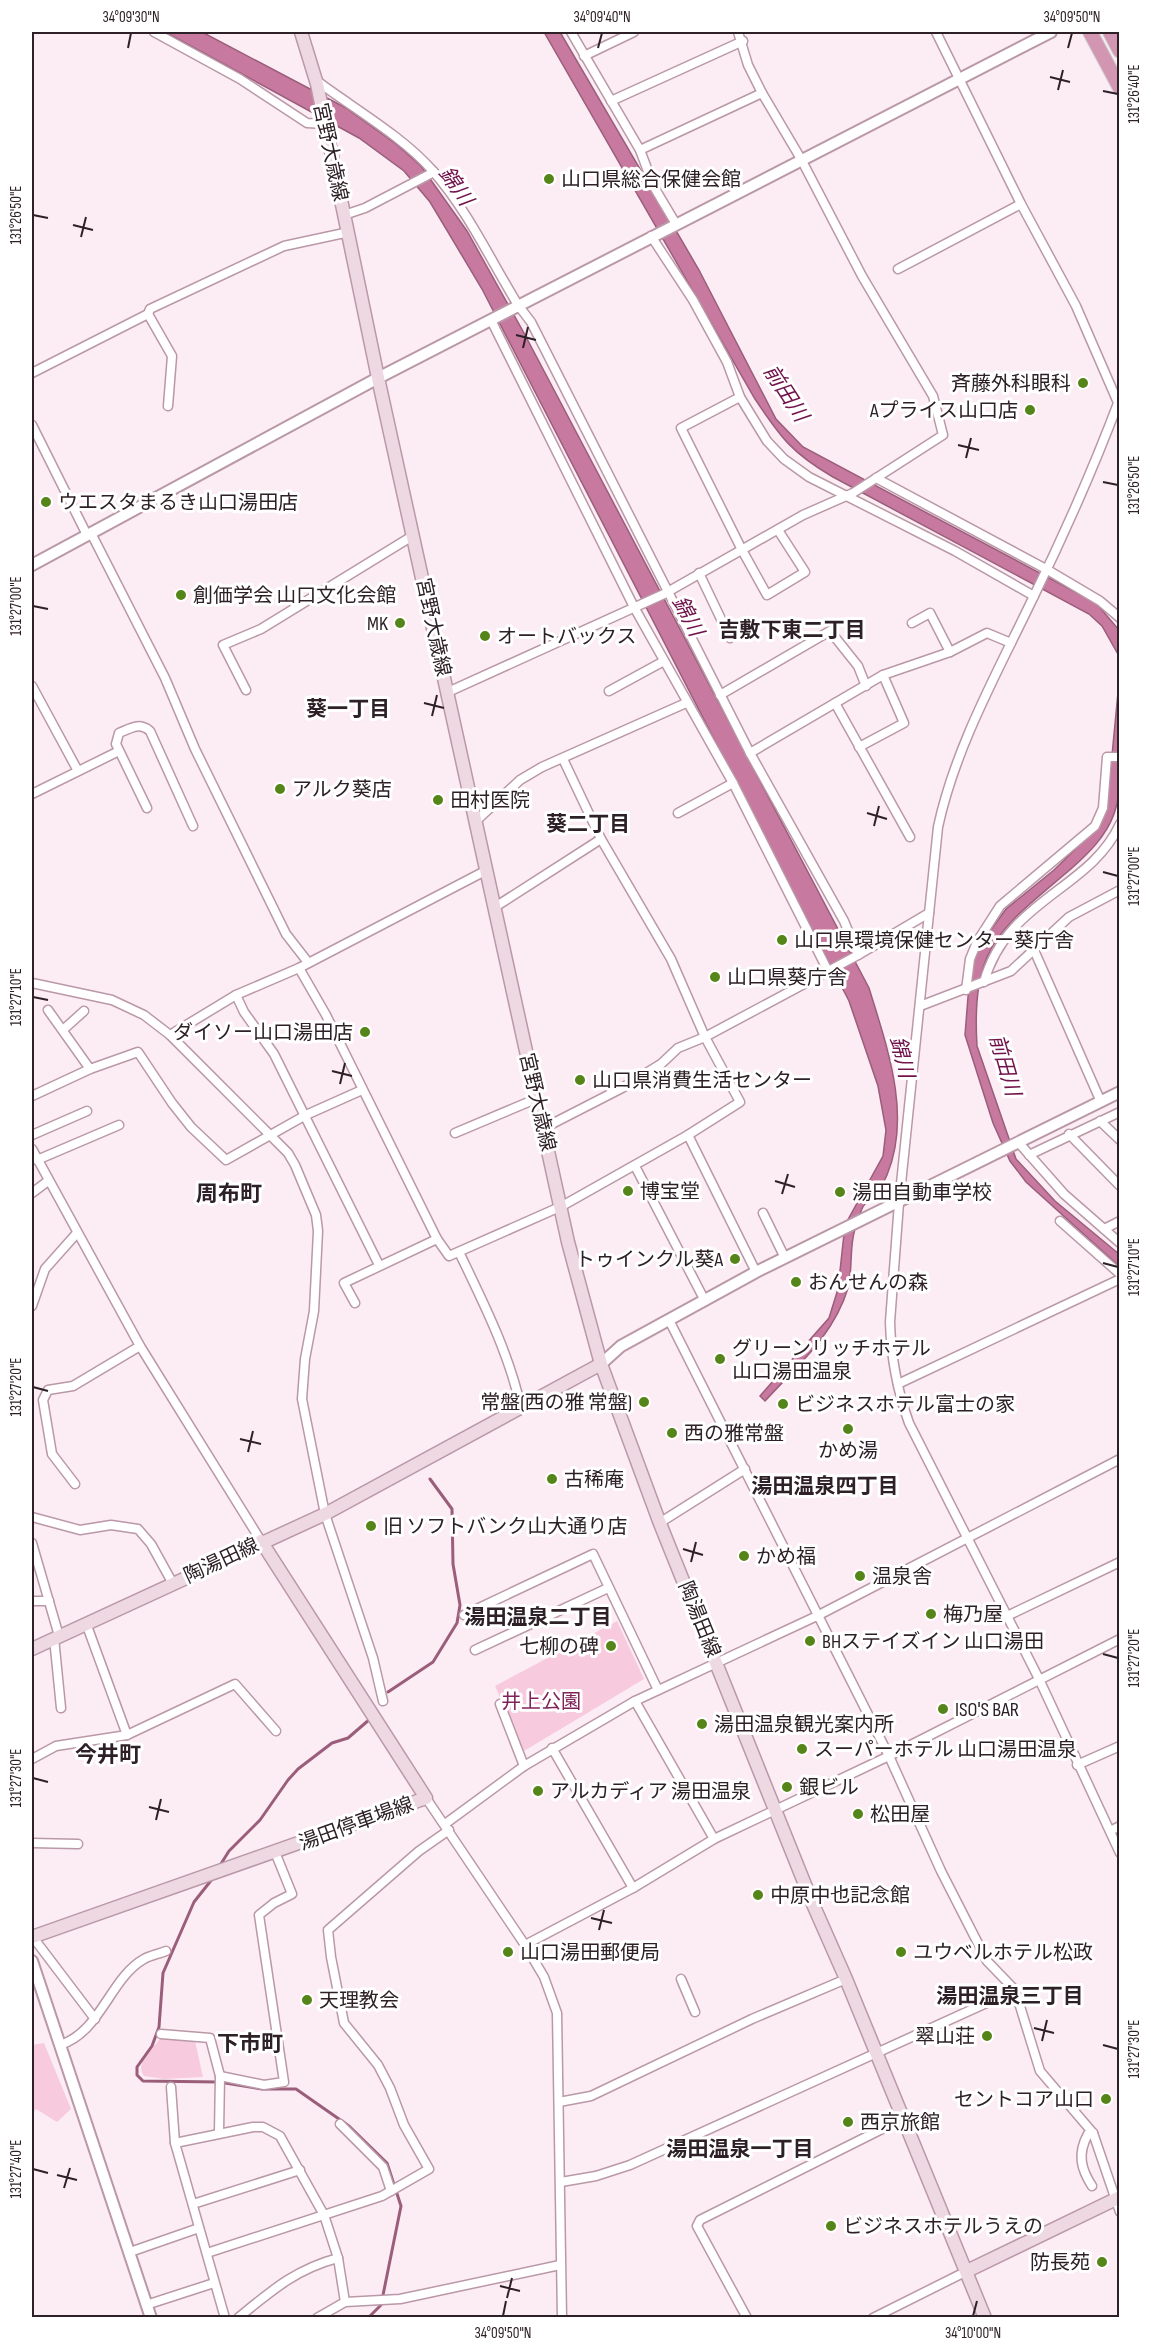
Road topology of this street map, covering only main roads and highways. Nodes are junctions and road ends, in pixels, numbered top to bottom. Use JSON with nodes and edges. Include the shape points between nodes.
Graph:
{"nodes":[{"id":1,"x":301,"y":32,"type":"edge"},
{"id":2,"x":1090,"y":32,"type":"edge"},
{"id":3,"x":1110,"y":32,"type":"edge"},
{"id":4,"x":1119,"y":51,"type":"edge"},
{"id":5,"x":1119,"y":88,"type":"edge"},
{"id":6,"x":601,"y":1364,"type":"junction"},
{"id":7,"x":261,"y":1542,"type":"junction"},
{"id":8,"x":32,"y":1649,"type":"edge"},
{"id":9,"x":32,"y":1936,"type":"edge"},
{"id":10,"x":1117,"y":2198,"type":"edge"},
{"id":11,"x":967,"y":2271,"type":"junction"},
{"id":12,"x":986,"y":2318,"type":"edge"}],
"edges":[{"from":1,"to":6,"type":"main road","name":"宮野大歳線","via":[[317,82],[378,378],[575,1271]]},
{"from":2,"to":5,"type":"highway"},
{"from":3,"to":4,"type":"highway"},
{"from":6,"to":7,"type":"main road","name":"陶湯田線","via":[[325,1514]]},
{"from":6,"to":11,"type":"main road","name":"陶湯田線","via":[[812,1902]]},
{"from":7,"to":8,"type":"main road","name":"陶湯田線"},
{"from":7,"to":9,"type":"main road","name":"湯田停車場線","via":[[426,1798]]},
{"from":10,"to":11,"type":"main road"},
{"from":11,"to":12,"type":"main road"}]}
